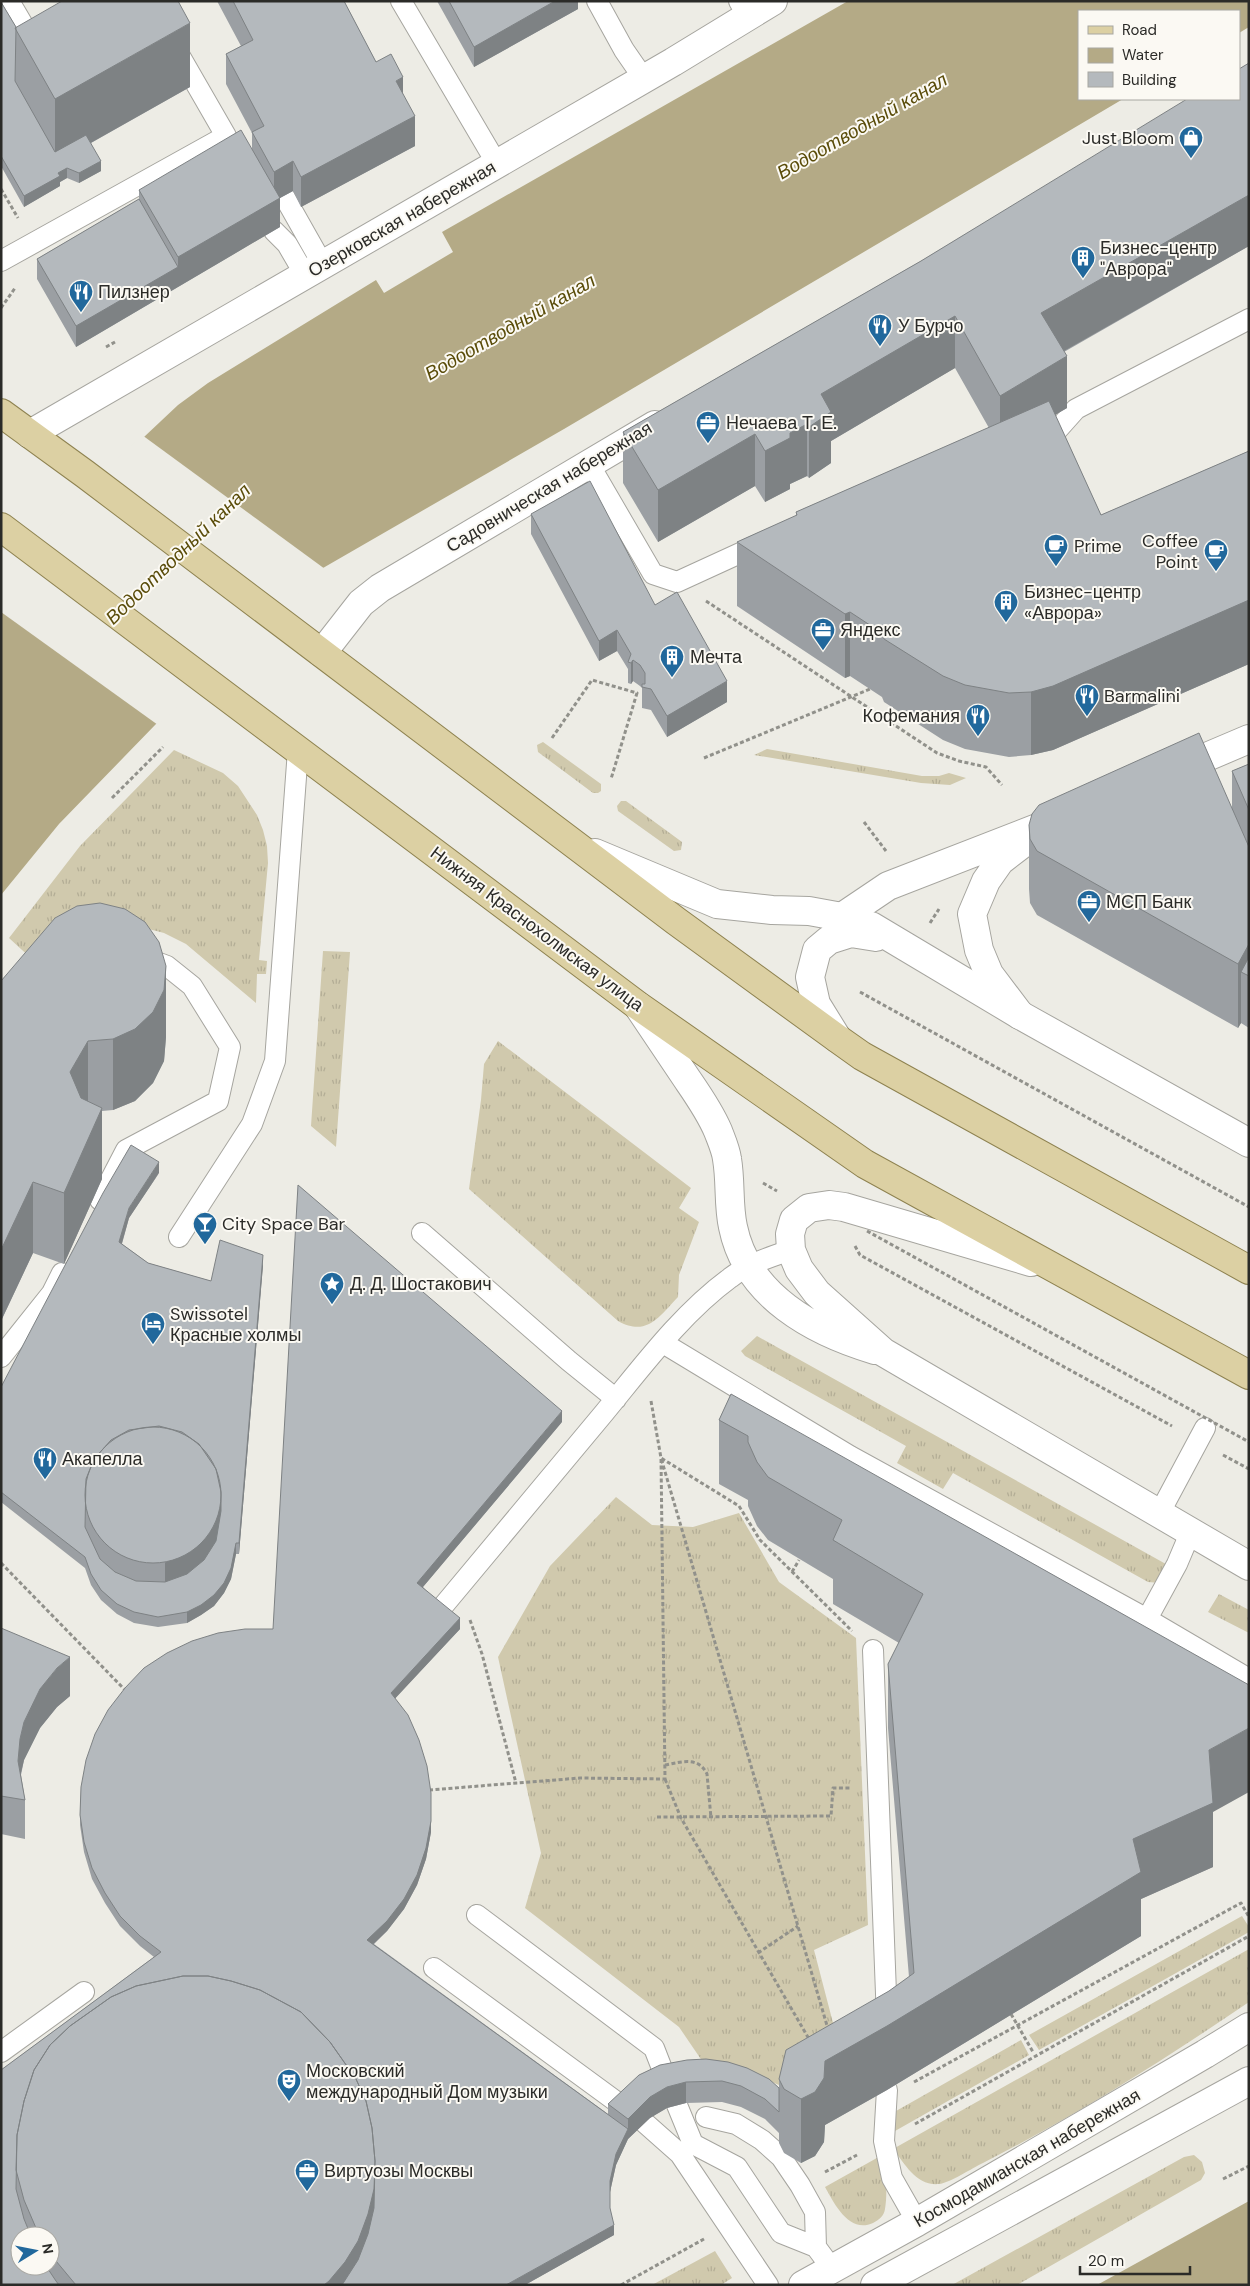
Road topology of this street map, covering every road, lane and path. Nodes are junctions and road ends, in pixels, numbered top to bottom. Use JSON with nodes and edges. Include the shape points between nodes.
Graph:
{"nodes":[{"id":1,"x":9,"y":1,"type":"edge"},
{"id":2,"x":401,"y":1,"type":"edge"},
{"id":3,"x":597,"y":1,"type":"edge"},
{"id":4,"x":773,"y":1,"type":"edge"},
{"id":5,"x":744,"y":9,"type":"edge"},
{"id":6,"x":57,"y":25,"type":"edge"},
{"id":7,"x":166,"y":32,"type":"edge"},
{"id":8,"x":644,"y":79,"type":"junction"},
{"id":9,"x":226,"y":136,"type":"junction"},
{"id":10,"x":231,"y":158,"type":"edge"},
{"id":11,"x":497,"y":164,"type":"junction"},
{"id":12,"x":284,"y":196,"type":"dead end"},
{"id":13,"x":274,"y":231,"type":"dead end"},
{"id":14,"x":1,"y":262,"type":"edge"},
{"id":15,"x":314,"y":270,"type":"junction"},
{"id":16,"x":1249,"y":319,"type":"edge"},
{"id":17,"x":115,"y":342,"type":"dead end"},
{"id":18,"x":106,"y":347,"type":"dead end"},
{"id":19,"x":1,"y":413,"type":"edge"},
{"id":20,"x":675,"y":413,"type":"edge"},
{"id":21,"x":30,"y":434,"type":"junction"},
{"id":22,"x":1019,"y":451,"type":"edge"},
{"id":23,"x":589,"y":464,"type":"junction"},
{"id":24,"x":11,"y":534,"type":"edge"},
{"id":25,"x":780,"y":535,"type":"edge"},
{"id":26,"x":677,"y":582,"type":"junction"},
{"id":27,"x":322,"y":653,"type":"junction"},
{"id":28,"x":870,"y":689,"type":"dead end"},
{"id":29,"x":643,"y":690,"type":"edge"},
{"id":30,"x":637,"y":693,"type":"junction"},
{"id":31,"x":851,"y":697,"type":"junction"},
{"id":32,"x":552,"y":738,"type":"dead end"},
{"id":33,"x":1249,"y":739,"type":"edge"},
{"id":34,"x":163,"y":747,"type":"dead end"},
{"id":35,"x":298,"y":750,"type":"junction"},
{"id":36,"x":704,"y":758,"type":"dead end"},
{"id":37,"x":610,"y":779,"type":"dead end"},
{"id":38,"x":1154,"y":779,"type":"edge"},
{"id":39,"x":1002,"y":785,"type":"dead end"},
{"id":40,"x":112,"y":798,"type":"dead end"},
{"id":41,"x":1085,"y":809,"type":"edge"},
{"id":42,"x":1059,"y":820,"type":"junction"},
{"id":43,"x":864,"y":822,"type":"dead end"},
{"id":44,"x":565,"y":837,"type":"junction"},
{"id":45,"x":887,"y":852,"type":"dead end"},
{"id":46,"x":939,"y":909,"type":"dead end"},
{"id":47,"x":842,"y":918,"type":"junction"},
{"id":48,"x":929,"y":925,"type":"dead end"},
{"id":49,"x":901,"y":946,"type":"junction"},
{"id":50,"x":124,"y":952,"type":"edge"},
{"id":51,"x":860,"y":992,"type":"dead end"},
{"id":52,"x":637,"y":1005,"type":"junction"},
{"id":53,"x":1020,"y":1015,"type":"junction"},
{"id":54,"x":838,"y":1039,"type":"junction"},
{"id":55,"x":1249,"y":1143,"type":"edge"},
{"id":56,"x":761,"y":1181,"type":"dead end"},
{"id":57,"x":782,"y":1194,"type":"dead end"},
{"id":58,"x":1249,"y":1207,"type":"edge"},
{"id":59,"x":91,"y":1217,"type":"edge"},
{"id":60,"x":866,"y":1222,"type":"junction"},
{"id":61,"x":422,"y":1233,"type":"dead end"},
{"id":62,"x":178,"y":1237,"type":"dead end"},
{"id":63,"x":850,"y":1239,"type":"dead end"},
{"id":64,"x":792,"y":1250,"type":"junction"},
{"id":65,"x":69,"y":1259,"type":"edge"},
{"id":66,"x":748,"y":1267,"type":"junction"},
{"id":67,"x":1249,"y":1270,"type":"edge"},
{"id":68,"x":1061,"y":1271,"type":"junction"},
{"id":69,"x":663,"y":1342,"type":"junction"},
{"id":70,"x":883,"y":1352,"type":"junction"},
{"id":71,"x":1,"y":1357,"type":"edge"},
{"id":72,"x":1249,"y":1375,"type":"edge"},
{"id":73,"x":616,"y":1399,"type":"junction"},
{"id":74,"x":644,"y":1402,"type":"dead end"},
{"id":75,"x":1201,"y":1434,"type":"junction"},
{"id":76,"x":1249,"y":1442,"type":"edge"},
{"id":77,"x":661,"y":1458,"type":"junction"},
{"id":78,"x":1249,"y":1469,"type":"edge"},
{"id":79,"x":1159,"y":1514,"type":"junction"},
{"id":80,"x":1191,"y":1531,"type":"junction"},
{"id":81,"x":799,"y":1560,"type":"dead end"},
{"id":82,"x":1,"y":1563,"type":"edge"},
{"id":83,"x":1249,"y":1566,"type":"edge"},
{"id":84,"x":792,"y":1572,"type":"junction"},
{"id":85,"x":439,"y":1611,"type":"edge"},
{"id":86,"x":468,"y":1612,"type":"dead end"},
{"id":87,"x":1147,"y":1619,"type":"junction"},
{"id":88,"x":873,"y":1650,"type":"joint"},
{"id":89,"x":1249,"y":1679,"type":"edge"},
{"id":90,"x":129,"y":1694,"type":"edge"},
{"id":91,"x":665,"y":1764,"type":"junction"},
{"id":92,"x":665,"y":1779,"type":"junction"},
{"id":93,"x":516,"y":1783,"type":"junction"},
{"id":94,"x":878,"y":1788,"type":"junction"},
{"id":95,"x":429,"y":1790,"type":"edge"},
{"id":96,"x":657,"y":1817,"type":"dead end"},
{"id":97,"x":766,"y":1817,"type":"junction"},
{"id":98,"x":681,"y":1818,"type":"junction"},
{"id":99,"x":711,"y":1818,"type":"junction"},
{"id":100,"x":477,"y":1915,"type":"dead end"},
{"id":101,"x":1249,"y":1917,"type":"edge"},
{"id":102,"x":798,"y":1926,"type":"junction"},
{"id":103,"x":1249,"y":1936,"type":"edge"},
{"id":104,"x":758,"y":1953,"type":"junction"},
{"id":105,"x":434,"y":1968,"type":"dead end"},
{"id":106,"x":84,"y":1992,"type":"dead end"},
{"id":107,"x":1011,"y":2014,"type":"dead end"},
{"id":108,"x":1018,"y":2026,"type":"junction"},
{"id":109,"x":1249,"y":2027,"type":"edge"},
{"id":110,"x":828,"y":2031,"type":"edge"},
{"id":111,"x":888,"y":2035,"type":"edge"},
{"id":112,"x":811,"y":2042,"type":"edge"},
{"id":113,"x":1,"y":2052,"type":"edge"},
{"id":114,"x":1033,"y":2052,"type":"dead end"},
{"id":115,"x":1249,"y":2081,"type":"edge"},
{"id":116,"x":668,"y":2084,"type":"edge"},
{"id":117,"x":886,"y":2094,"type":"joint"},
{"id":118,"x":677,"y":2105,"type":"dead end"},
{"id":119,"x":625,"y":2108,"type":"edge"},
{"id":120,"x":706,"y":2117,"type":"dead end"},
{"id":121,"x":645,"y":2123,"type":"dead end"},
{"id":122,"x":884,"y":2141,"type":"junction"},
{"id":123,"x":686,"y":2149,"type":"junction"},
{"id":124,"x":1249,"y":2166,"type":"edge"},
{"id":125,"x":1223,"y":2179,"type":"dead end"},
{"id":126,"x":800,"y":2184,"type":"junction"},
{"id":127,"x":917,"y":2222,"type":"junction"},
{"id":128,"x":728,"y":2225,"type":"junction"},
{"id":129,"x":816,"y":2247,"type":"junction"},
{"id":130,"x":833,"y":2270,"type":"junction"},
{"id":131,"x":621,"y":2285,"type":"edge"},
{"id":132,"x":768,"y":2285,"type":"edge"},
{"id":133,"x":803,"y":2285,"type":"edge"},
{"id":134,"x":875,"y":2285,"type":"edge"}],
"edges":[{"from":1,"to":6,"type":"lane","via":[[32,40]]},
{"from":2,"to":11,"type":"lane"},
{"from":3,"to":8,"type":"lane"},
{"from":4,"to":5,"type":"main road","name":"Озерковская набережная"},
{"from":5,"to":8,"type":"main road","name":"Озерковская набережная"},
{"from":7,"to":9,"type":"lane"},
{"from":8,"to":11,"type":"main road","name":"Озерковская набережная"},
{"from":9,"to":10,"type":"lane"},
{"from":9,"to":14,"type":"lane"},
{"from":11,"to":15,"type":"main road","name":"Озерковская набережная"},
{"from":12,"to":15,"type":"lane"},
{"from":13,"to":15,"type":"lane"},
{"from":15,"to":21,"type":"main road","name":"Озерковская набережная"},
{"from":16,"to":22,"type":"lane","via":[[1076,409],[1051,437]]},
{"from":17,"to":18,"type":"path"},
{"from":19,"to":21,"type":"main road"},
{"from":20,"to":23,"type":"main road","name":"Садовническая набережная"},
{"from":21,"to":27,"type":"main road"},
{"from":23,"to":26,"type":"lane","via":[[653,574]]},
{"from":23,"to":27,"type":"main road","name":"Садовническая набережная","via":[[380,588],[361,603]]},
{"from":24,"to":35,"type":"main road","name":"Нижняя Краснохолмская улица"},
{"from":25,"to":26,"type":"lane"},
{"from":26,"to":31,"type":"path"},
{"from":27,"to":44,"type":"main road"},
{"from":28,"to":31,"type":"path"},
{"from":29,"to":30,"type":"path"},
{"from":30,"to":32,"type":"path","via":[[592,680]]},
{"from":30,"to":37,"type":"path"},
{"from":31,"to":36,"type":"path"},
{"from":31,"to":39,"type":"path","via":[[936,753],[986,767]]},
{"from":33,"to":38,"type":"main road","via":[[1202,768]]},
{"from":34,"to":40,"type":"path"},
{"from":35,"to":52,"type":"main road","name":"Нижняя Краснохолмская улица"},
{"from":35,"to":62,"type":"lane","via":[[276,1061],[252,1124]]},
{"from":41,"to":42,"type":"main road"},
{"from":42,"to":47,"type":"main road","via":[[888,886]]},
{"from":42,"to":53,"type":"main road","via":[[1000,862],[986,881],[972,914],[979,950],[989,974]]},
{"from":43,"to":45,"type":"path"},
{"from":44,"to":47,"type":"main road","via":[[605,859],[717,904],[809,911]]},
{"from":44,"to":54,"type":"main road"},
{"from":46,"to":48,"type":"path"},
{"from":47,"to":49,"type":"main road","via":[[871,926]]},
{"from":49,"to":53,"type":"main road"},
{"from":49,"to":54,"type":"main road","via":[[876,937],[851,934],[829,940],[817,950],[810,977],[816,1004]]},
{"from":50,"to":59,"type":"lane","via":[[167,966],[192,986],[230,1046],[218,1101],[126,1150]]},
{"from":51,"to":58,"type":"path"},
{"from":52,"to":66,"type":"main road","via":[[702,1101],[717,1129],[727,1158],[733,1230]]},
{"from":52,"to":68,"type":"main road","name":"Нижняя Краснохолмская улица","via":[[865,1164]]},
{"from":53,"to":55,"type":"main road"},
{"from":54,"to":67,"type":"main road","via":[[862,1056]]},
{"from":56,"to":57,"type":"path"},
{"from":60,"to":64,"type":"main road","via":[[828,1205],[809,1208],[794,1220],[790,1234]]},
{"from":60,"to":68,"type":"main road"},
{"from":60,"to":76,"type":"path","bridge":true},
{"from":61,"to":73,"type":"lane"},
{"from":63,"to":75,"type":"path","via":[[860,1255]]},
{"from":64,"to":66,"type":"lane"},
{"from":64,"to":70,"type":"main road","via":[[799,1269],[817,1293]]},
{"from":65,"to":71,"type":"lane","via":[[52,1293]]},
{"from":66,"to":69,"type":"lane","via":[[707,1297]]},
{"from":66,"to":70,"type":"main road","via":[[760,1284],[788,1309],[820,1330]]},
{"from":68,"to":72,"type":"main road","name":"Нижняя Краснохолмская улица"},
{"from":69,"to":73,"type":"lane"},
{"from":69,"to":87,"type":"lane","via":[[850,1456]]},
{"from":70,"to":79,"type":"main road"},
{"from":73,"to":85,"type":"lane"},
{"from":74,"to":77,"type":"path","via":[[650,1395]]},
{"from":75,"to":78,"type":"path"},
{"from":75,"to":79,"type":"lane"},
{"from":77,"to":84,"type":"path","via":[[740,1506],[760,1540]]},
{"from":77,"to":91,"type":"path"},
{"from":77,"to":97,"type":"path"},
{"from":79,"to":80,"type":"main road"},
{"from":80,"to":83,"type":"main road"},
{"from":80,"to":87,"type":"lane"},
{"from":81,"to":84,"type":"path"},
{"from":82,"to":90,"type":"path"},
{"from":84,"to":88,"type":"path"},
{"from":86,"to":93,"type":"path"},
{"from":87,"to":89,"type":"lane"},
{"from":88,"to":94,"type":"lane"},
{"from":91,"to":92,"type":"path"},
{"from":91,"to":99,"type":"path","via":[[688,1760],[704,1769]]},
{"from":92,"to":93,"type":"path","via":[[580,1778]]},
{"from":92,"to":98,"type":"path"},
{"from":93,"to":95,"type":"path"},
{"from":94,"to":97,"type":"path","via":[[833,1788],[831,1816]]},
{"from":94,"to":111,"type":"lane"},
{"from":96,"to":98,"type":"path"},
{"from":97,"to":99,"type":"path"},
{"from":97,"to":102,"type":"path"},
{"from":98,"to":99,"type":"path"},
{"from":98,"to":104,"type":"path"},
{"from":100,"to":116,"type":"lane","via":[[654,2048]]},
{"from":101,"to":108,"type":"path","via":[[1241,1903]]},
{"from":102,"to":104,"type":"path"},
{"from":102,"to":110,"type":"path"},
{"from":103,"to":122,"type":"path"},
{"from":104,"to":112,"type":"path"},
{"from":105,"to":119,"type":"lane"},
{"from":106,"to":113,"type":"lane"},
{"from":107,"to":108,"type":"path"},
{"from":108,"to":114,"type":"path"},
{"from":108,"to":117,"type":"path"},
{"from":109,"to":127,"type":"main road","name":"Космодамианская набережная"},
{"from":115,"to":134,"type":"main road","name":"Космодамианская набережная"},
{"from":117,"to":122,"type":"lane"},
{"from":118,"to":123,"type":"lane"},
{"from":120,"to":126,"type":"lane","via":[[736,2124],[762,2140],[780,2157]]},
{"from":121,"to":123,"type":"lane"},
{"from":122,"to":126,"type":"path"},
{"from":122,"to":127,"type":"lane","via":[[892,2178]]},
{"from":123,"to":128,"type":"lane"},
{"from":123,"to":129,"type":"lane","via":[[737,2166],[781,2233]]},
{"from":124,"to":125,"type":"path"},
{"from":126,"to":129,"type":"lane","via":[[815,2212]]},
{"from":127,"to":130,"type":"main road","name":"Космодамианская набережная"},
{"from":128,"to":131,"type":"path"},
{"from":128,"to":132,"type":"lane"},
{"from":129,"to":130,"type":"lane"},
{"from":130,"to":133,"type":"main road","name":"Космодамианская набережная"}]}
